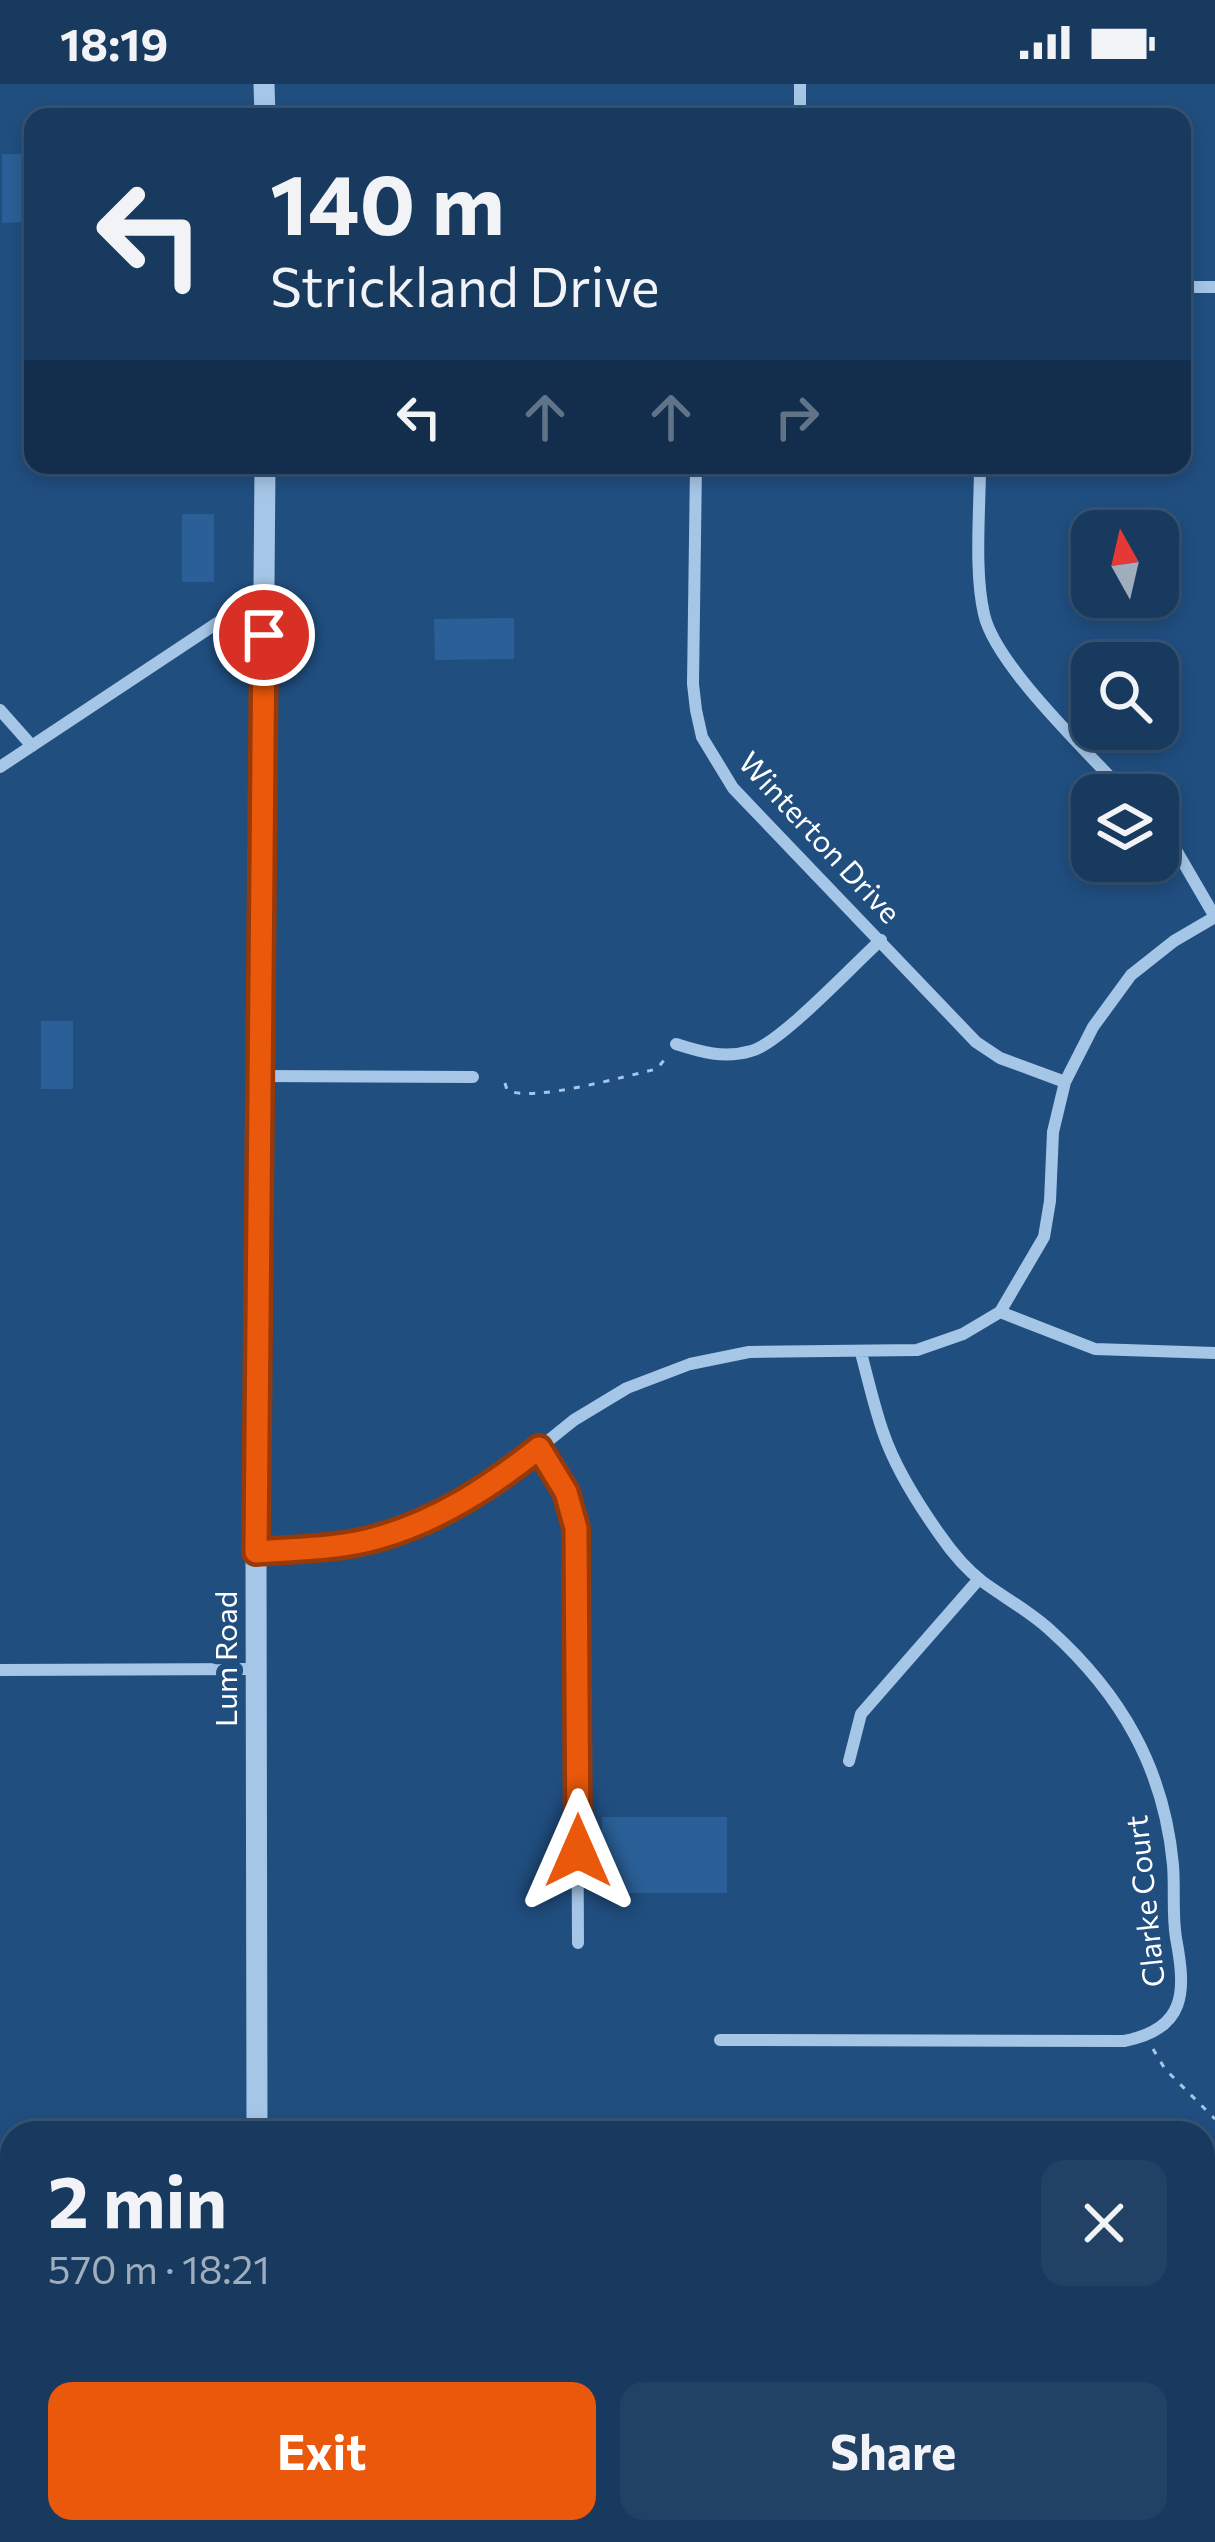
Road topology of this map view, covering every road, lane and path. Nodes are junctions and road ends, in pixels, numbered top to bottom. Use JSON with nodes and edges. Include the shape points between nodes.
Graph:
{"nodes":[{"id":1,"x":265,"y":474,"type":"edge"},
{"id":2,"x":696,"y":474,"type":"edge"},
{"id":3,"x":980,"y":474,"type":"edge"},
{"id":4,"x":265,"y":591,"type":"junction"},
{"id":5,"x":0,"y":710,"type":"edge"},
{"id":6,"x":32,"y":746,"type":"junction"},
{"id":7,"x":0,"y":767,"type":"edge"},
{"id":8,"x":1107,"y":774,"type":"edge"},
{"id":9,"x":1179,"y":854,"type":"edge"},
{"id":10,"x":1215,"y":917,"type":"edge"},
{"id":11,"x":881,"y":940,"type":"junction"},
{"id":12,"x":676,"y":1044,"type":"joint"},
{"id":13,"x":259,"y":1076,"type":"junction"},
{"id":14,"x":473,"y":1077,"type":"dead end"},
{"id":15,"x":1065,"y":1082,"type":"junction"},
{"id":16,"x":505,"y":1083,"type":"dead end"},
{"id":17,"x":1000,"y":1312,"type":"junction"},
{"id":18,"x":861,"y":1353,"type":"junction"},
{"id":19,"x":1215,"y":1353,"type":"edge"},
{"id":20,"x":539,"y":1448,"type":"junction"},
{"id":21,"x":256,"y":1552,"type":"junction"},
{"id":22,"x":979,"y":1579,"type":"junction"},
{"id":23,"x":257,"y":1669,"type":"junction"},
{"id":24,"x":0,"y":1670,"type":"edge"},
{"id":25,"x":849,"y":1761,"type":"dead end"},
{"id":26,"x":578,"y":1943,"type":"dead end"},
{"id":27,"x":1146,"y":2037,"type":"junction"},
{"id":28,"x":720,"y":2040,"type":"dead end"},
{"id":29,"x":1215,"y":2119,"type":"edge"},
{"id":30,"x":257,"y":2121,"type":"edge"}],
"edges":[{"from":1,"to":4,"type":"street","name":"Lum Road"},
{"from":2,"to":11,"type":"street","name":"Winterton Drive","via":[[693,684],[701,736],[734,788]]},
{"from":3,"to":8,"type":"street","via":[[984,616],[1012,668]]},
{"from":4,"to":6,"type":"street"},
{"from":4,"to":13,"type":"street","name":"Lum Road"},
{"from":5,"to":6,"type":"street"},
{"from":6,"to":7,"type":"street"},
{"from":9,"to":10,"type":"street"},
{"from":10,"to":15,"type":"street","via":[[1131,975]]},
{"from":11,"to":12,"type":"street","via":[[753,1051],[712,1055]]},
{"from":11,"to":15,"type":"street","name":"Winterton Drive","via":[[976,1042]]},
{"from":12,"to":16,"type":"path","via":[[657,1069],[562,1091],[515,1094]]},
{"from":13,"to":14,"type":"street"},
{"from":13,"to":21,"type":"street","name":"Lum Road"},
{"from":15,"to":17,"type":"street","via":[[1044,1237]]},
{"from":17,"to":18,"type":"street","via":[[917,1350]]},
{"from":17,"to":19,"type":"street","via":[[1095,1349]]},
{"from":18,"to":20,"type":"street","via":[[749,1352],[690,1364],[627,1388]]},
{"from":18,"to":22,"type":"street","name":"Clarke Court","via":[[884,1436],[915,1498]]},
{"from":20,"to":21,"type":"street","via":[[448,1510],[376,1539]]},
{"from":20,"to":26,"type":"street","via":[[566,1492],[576,1528]]},
{"from":21,"to":23,"type":"street","name":"Lum Road"},
{"from":22,"to":25,"type":"street","via":[[861,1714]]},
{"from":22,"to":27,"type":"street","name":"Clarke Court","via":[[1083,1660],[1138,1740],[1162,1804],[1183,1977],[1179,2006]]},
{"from":23,"to":24,"type":"street"},
{"from":23,"to":30,"type":"street","name":"Lum Road"},
{"from":27,"to":28,"type":"street"},
{"from":27,"to":29,"type":"path","via":[[1165,2069]]}]}
